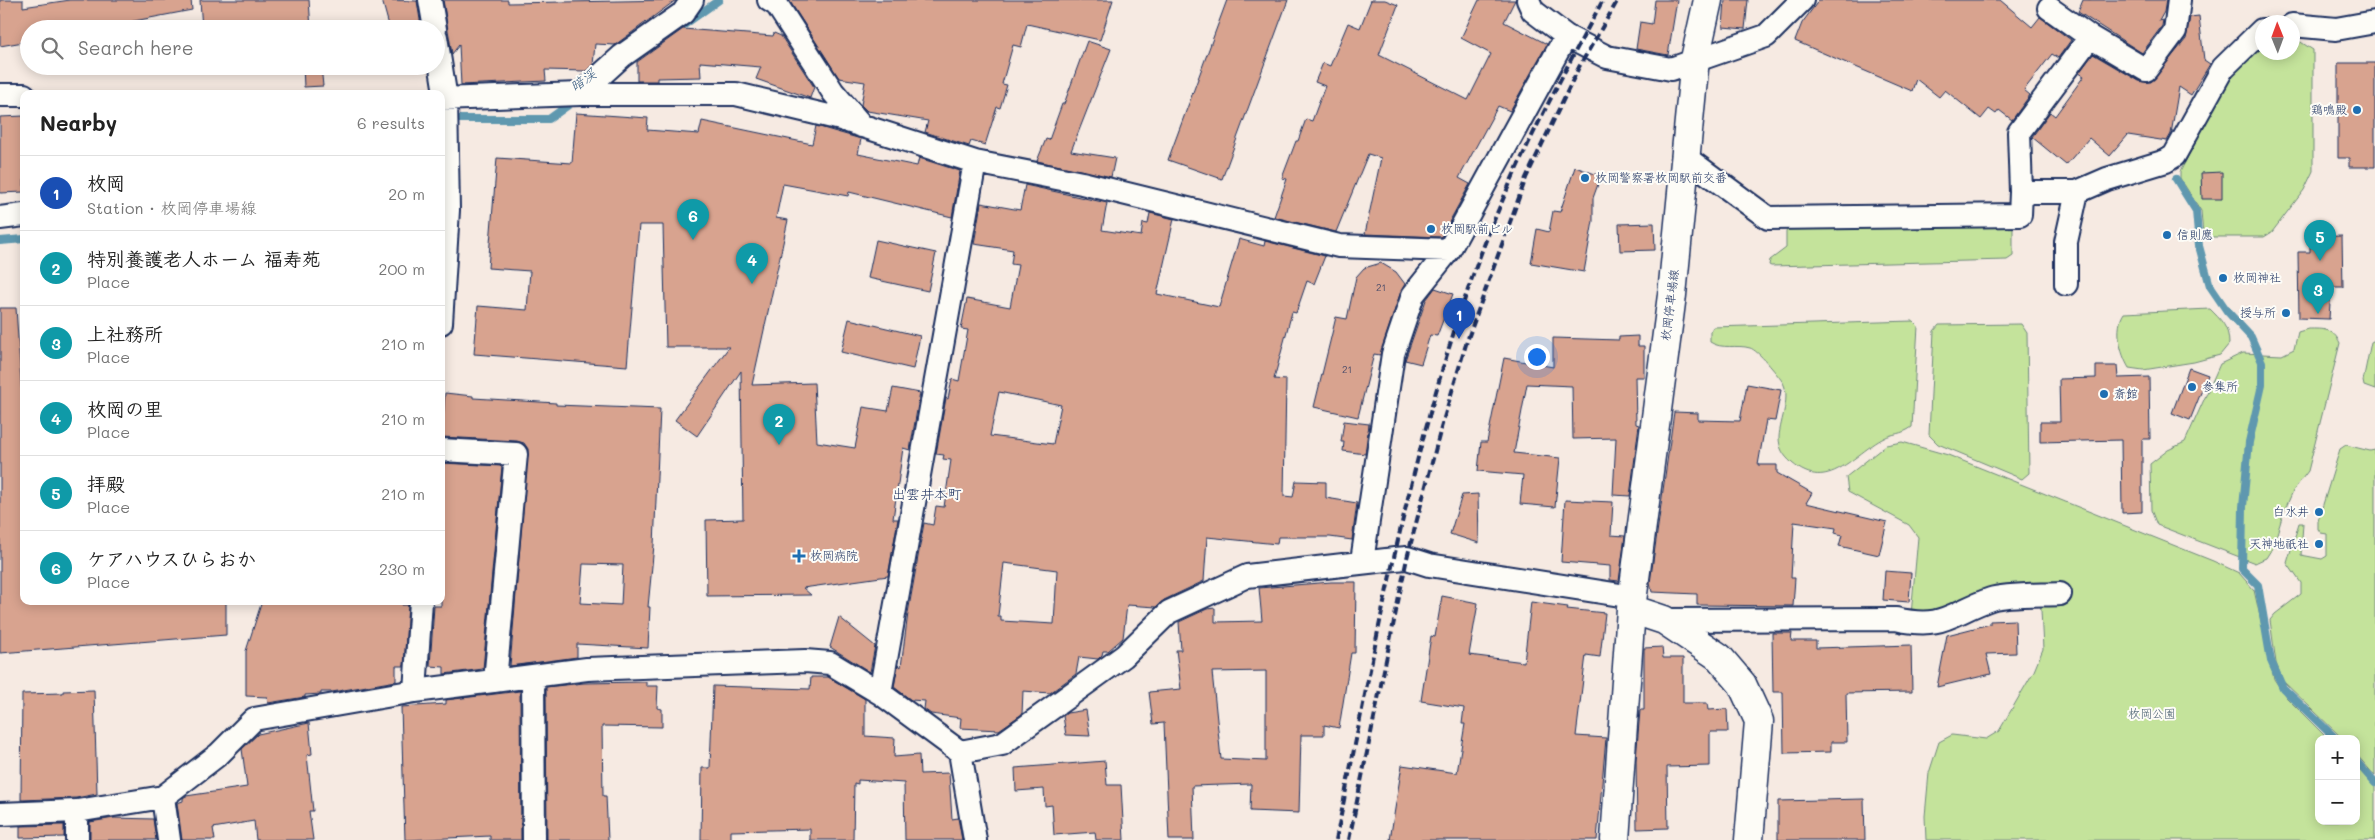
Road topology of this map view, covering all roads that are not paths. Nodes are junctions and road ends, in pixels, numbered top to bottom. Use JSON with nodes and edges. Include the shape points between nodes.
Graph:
{"nodes":[{"id":1,"x":430,"y":0,"type":"edge"},
{"id":2,"x":692,"y":0,"type":"edge"},
{"id":3,"x":769,"y":0,"type":"edge"},
{"id":4,"x":1528,"y":0,"type":"edge"},
{"id":5,"x":1708,"y":0,"type":"edge"},
{"id":6,"x":1802,"y":0,"type":"edge"},
{"id":7,"x":2178,"y":0,"type":"edge"},
{"id":8,"x":2046,"y":3,"type":"edge"},
{"id":9,"x":433,"y":20,"type":"edge"},
{"id":10,"x":2375,"y":22,"type":"edge"},
{"id":11,"x":2300,"y":26,"type":"edge"},
{"id":12,"x":1566,"y":36,"type":"junction"},
{"id":13,"x":2090,"y":36,"type":"junction"},
{"id":14,"x":2255,"y":37,"type":"edge"},
{"id":15,"x":1696,"y":59,"type":"junction"},
{"id":16,"x":441,"y":75,"type":"edge"},
{"id":17,"x":443,"y":90,"type":"edge"},
{"id":18,"x":580,"y":94,"type":"junction"},
{"id":19,"x":0,"y":95,"type":"edge"},
{"id":20,"x":20,"y":95,"type":"edge"},
{"id":21,"x":445,"y":100,"type":"edge"},
{"id":22,"x":445,"y":119,"type":"edge"},
{"id":23,"x":862,"y":126,"type":"junction"},
{"id":24,"x":1685,"y":157,"type":"junction"},
{"id":25,"x":975,"y":162,"type":"junction"},
{"id":26,"x":2020,"y":192,"type":"junction"},
{"id":27,"x":2077,"y":192,"type":"junction"},
{"id":28,"x":20,"y":216,"type":"edge"},
{"id":29,"x":0,"y":218,"type":"edge"},
{"id":30,"x":1449,"y":250,"type":"junction"},
{"id":31,"x":445,"y":258,"type":"edge"},
{"id":32,"x":2066,"y":284,"type":"dead end"},
{"id":33,"x":445,"y":450,"type":"edge"},
{"id":34,"x":1362,"y":561,"type":"junction"},
{"id":35,"x":2060,"y":594,"type":"dead end"},
{"id":36,"x":1632,"y":603,"type":"junction"},
{"id":37,"x":421,"y":605,"type":"edge"},
{"id":38,"x":1664,"y":620,"type":"junction"},
{"id":39,"x":533,"y":676,"type":"junction"},
{"id":40,"x":496,"y":681,"type":"junction"},
{"id":41,"x":415,"y":691,"type":"junction"},
{"id":42,"x":880,"y":693,"type":"junction"},
{"id":43,"x":960,"y":752,"type":"junction"},
{"id":44,"x":163,"y":797,"type":"junction"},
{"id":45,"x":77,"y":811,"type":"junction"},
{"id":46,"x":0,"y":814,"type":"edge"},
{"id":47,"x":77,"y":840,"type":"edge"},
{"id":48,"x":169,"y":840,"type":"edge"},
{"id":49,"x":534,"y":840,"type":"edge"},
{"id":50,"x":975,"y":840,"type":"edge"},
{"id":51,"x":1615,"y":840,"type":"edge"},
{"id":52,"x":1749,"y":840,"type":"edge"}],
"edges":[{"from":1,"to":9,"type":"street"},
{"from":2,"to":18,"type":"street","via":[[683,13],[622,56]]},
{"from":3,"to":23,"type":"street","via":[[777,5],[833,92]]},
{"from":4,"to":12,"type":"street","via":[[1533,11]]},
{"from":5,"to":15,"type":"main road","name":"枚岡停車場線"},
{"from":6,"to":15,"type":"street","via":[[1766,36]]},
{"from":7,"to":13,"type":"street","via":[[2176,31],[2146,70]]},
{"from":8,"to":13,"type":"street"},
{"from":10,"to":11,"type":"street","via":[[2336,29]]},
{"from":12,"to":15,"type":"street","via":[[1607,57],[1671,69]]},
{"from":12,"to":30,"type":"street"},
{"from":13,"to":26,"type":"street","via":[[2020,132]]},
{"from":14,"to":27,"type":"street","via":[[2223,68],[2174,156],[2107,178]]},
{"from":15,"to":24,"type":"main road","name":"枚岡停車場線"},
{"from":16,"to":17,"type":"street"},
{"from":18,"to":21,"type":"street"},
{"from":18,"to":23,"type":"street","via":[[736,94]]},
{"from":19,"to":20,"type":"street"},
{"from":22,"to":31,"type":"street","via":[[448,210]]},
{"from":23,"to":25,"type":"street"},
{"from":24,"to":26,"type":"street","via":[[1768,218],[2020,214]]},
{"from":24,"to":36,"type":"main road","name":"枚岡停車場線","via":[[1672,295]]},
{"from":25,"to":30,"type":"street","via":[[1082,183],[1339,246]]},
{"from":25,"to":42,"type":"street"},
{"from":26,"to":27,"type":"street"},
{"from":27,"to":32,"type":"street","via":[[2066,242]]},
{"from":28,"to":29,"type":"street"},
{"from":30,"to":34,"type":"street","via":[[1413,295],[1393,354]]},
{"from":33,"to":40,"type":"street","via":[[516,454]]},
{"from":34,"to":36,"type":"street","via":[[1407,558],[1429,565]]},
{"from":34,"to":43,"type":"street","via":[[1346,566],[1247,576],[1169,612],[1124,656],[1002,744]]},
{"from":35,"to":38,"type":"street","via":[[1992,599],[1942,622],[1915,623],[1896,619]]},
{"from":36,"to":38,"type":"main road"},
{"from":36,"to":51,"type":"main road","name":"枚岡停車場線"},
{"from":37,"to":41,"type":"street"},
{"from":38,"to":52,"type":"main road","via":[[1719,658],[1742,684],[1759,721]]},
{"from":39,"to":40,"type":"street"},
{"from":39,"to":42,"type":"street","via":[[587,669],[805,661],[830,663]]},
{"from":39,"to":49,"type":"street"},
{"from":40,"to":41,"type":"street"},
{"from":41,"to":44,"type":"street","via":[[254,719],[219,754]]},
{"from":42,"to":43,"type":"street"},
{"from":43,"to":50,"type":"street"},
{"from":44,"to":45,"type":"street"},
{"from":44,"to":48,"type":"street"},
{"from":45,"to":46,"type":"street"},
{"from":45,"to":47,"type":"street"}]}
